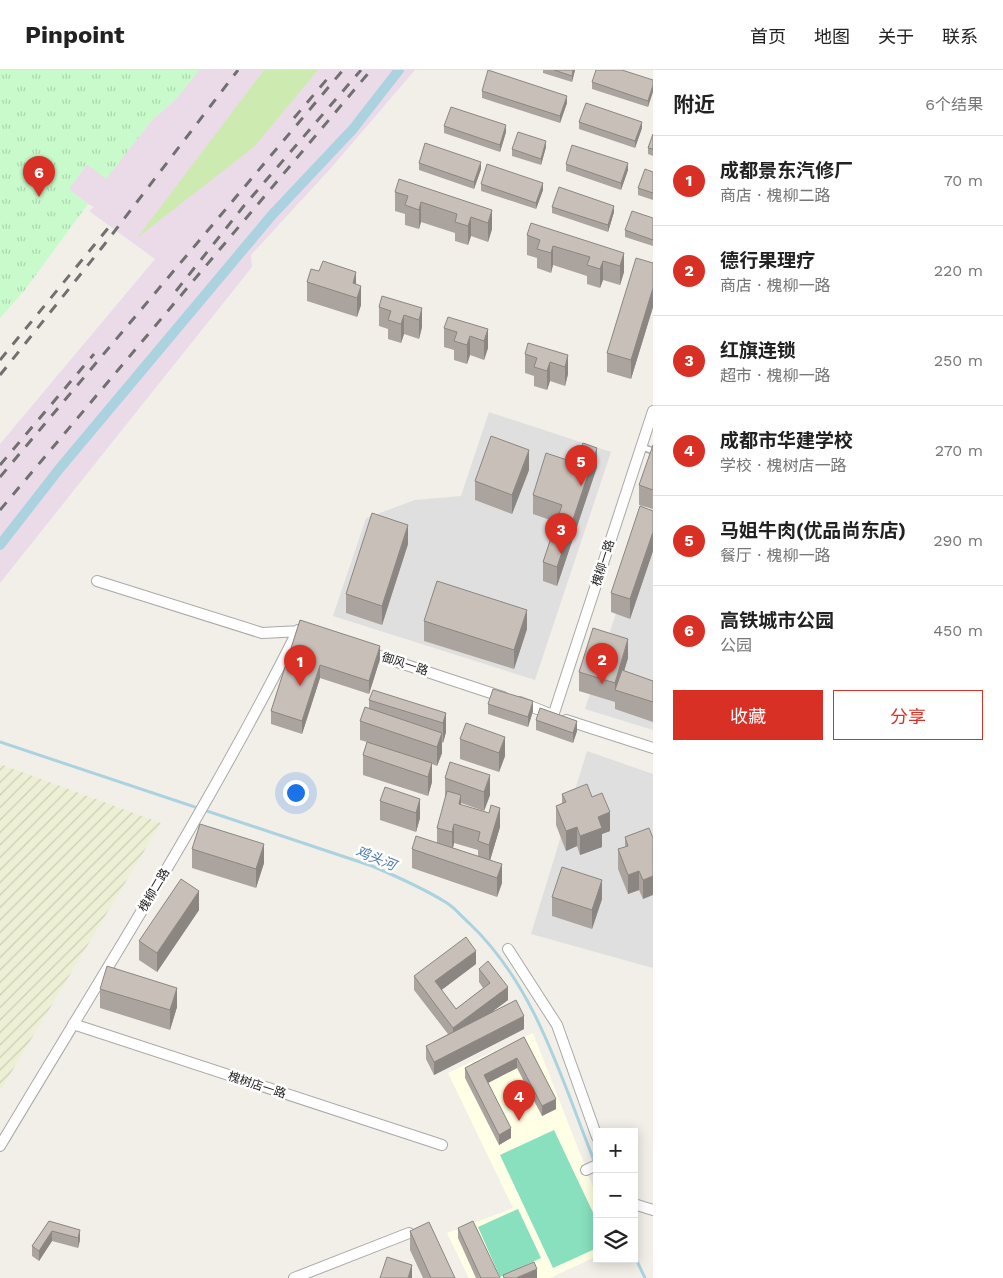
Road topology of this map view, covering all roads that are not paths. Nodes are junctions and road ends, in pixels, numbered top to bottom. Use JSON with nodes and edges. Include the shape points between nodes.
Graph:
{"nodes":[{"id":1,"x":653,"y":411,"type":"edge"},
{"id":2,"x":642,"y":447,"type":"junction"},
{"id":3,"x":653,"y":451,"type":"edge"},
{"id":4,"x":97,"y":581,"type":"dead end"},
{"id":5,"x":354,"y":648,"type":"edge"},
{"id":6,"x":553,"y":716,"type":"junction"},
{"id":7,"x":653,"y":748,"type":"edge"},
{"id":8,"x":508,"y":949,"type":"dead end"},
{"id":9,"x":73,"y":1024,"type":"junction"},
{"id":10,"x":594,"y":1128,"type":"edge"},
{"id":11,"x":442,"y":1145,"type":"dead end"},
{"id":12,"x":0,"y":1146,"type":"edge"},
{"id":13,"x":593,"y":1167,"type":"edge"},
{"id":14,"x":586,"y":1170,"type":"dead end"},
{"id":15,"x":638,"y":1205,"type":"edge"},
{"id":16,"x":653,"y":1210,"type":"edge"},
{"id":17,"x":409,"y":1233,"type":"edge"},
{"id":18,"x":294,"y":1278,"type":"edge"}],
"edges":[{"from":1,"to":2,"type":"street","name":"槐柳一路"},
{"from":2,"to":3,"type":"lane"},
{"from":2,"to":6,"type":"street","name":"槐柳一路"},
{"from":4,"to":9,"type":"street","name":"槐柳二路","via":[[262,633],[303,631],[195,823]]},
{"from":5,"to":6,"type":"street","name":"御风一路","via":[[540,708]]},
{"from":6,"to":7,"type":"street","name":"御风一路"},
{"from":8,"to":10,"type":"street","via":[[557,1025]]},
{"from":9,"to":11,"type":"street","name":"槐树店一路"},
{"from":9,"to":12,"type":"street","name":"槐柳二路"},
{"from":13,"to":14,"type":"street"},
{"from":15,"to":16,"type":"street"},
{"from":17,"to":18,"type":"street"}]}
